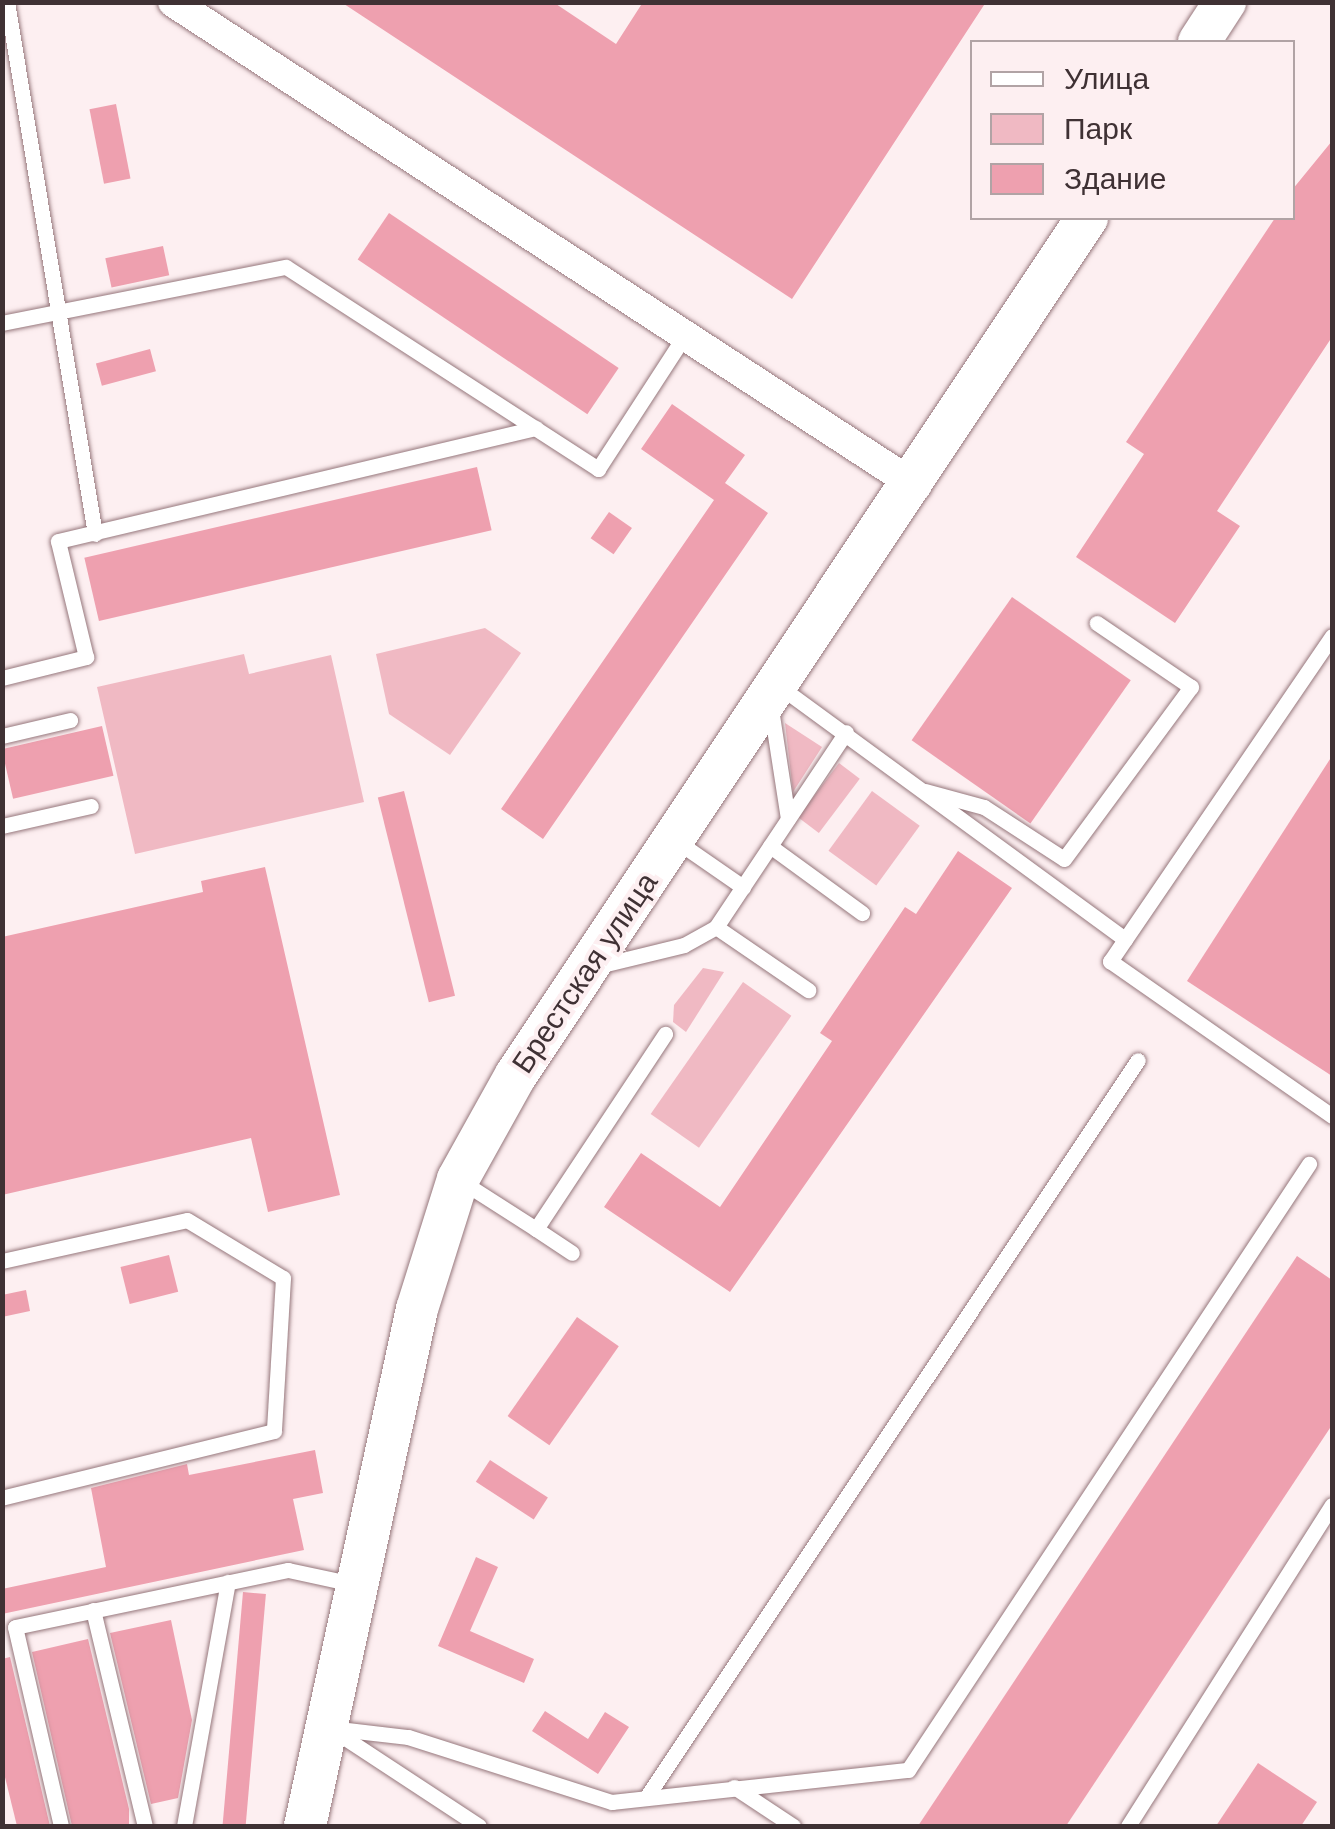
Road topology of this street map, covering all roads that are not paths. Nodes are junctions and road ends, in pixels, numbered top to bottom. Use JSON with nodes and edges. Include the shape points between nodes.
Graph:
{"nodes":[{"id":1,"x":6,"y":2,"type":"edge"},
{"id":2,"x":172,"y":2,"type":"edge"},
{"id":3,"x":1224,"y":2,"type":"edge"},
{"id":4,"x":1200,"y":40,"type":"edge"},
{"id":5,"x":1086,"y":220,"type":"edge"},
{"id":6,"x":52,"y":312,"type":"junction"},
{"id":7,"x":2,"y":323,"type":"edge"},
{"id":8,"x":683,"y":338,"type":"junction"},
{"id":9,"x":536,"y":428,"type":"junction"},
{"id":10,"x":916,"y":486,"type":"junction"},
{"id":11,"x":95,"y":534,"type":"junction"},
{"id":12,"x":1097,"y":624,"type":"dead end"},
{"id":13,"x":1332,"y":636,"type":"edge"},
{"id":14,"x":2,"y":678,"type":"edge"},
{"id":15,"x":774,"y":693,"type":"junction"},
{"id":16,"x":70,"y":720,"type":"dead end"},
{"id":17,"x":846,"y":732,"type":"junction"},
{"id":18,"x":2,"y":736,"type":"edge"},
{"id":19,"x":924,"y":791,"type":"junction"},
{"id":20,"x":91,"y":806,"type":"dead end"},
{"id":21,"x":788,"y":819,"type":"junction"},
{"id":22,"x":2,"y":826,"type":"edge"},
{"id":23,"x":674,"y":840,"type":"junction"},
{"id":24,"x":770,"y":846,"type":"junction"},
{"id":25,"x":743,"y":887,"type":"junction"},
{"id":26,"x":862,"y":913,"type":"dead end"},
{"id":27,"x":716,"y":927,"type":"junction"},
{"id":28,"x":1125,"y":940,"type":"junction"},
{"id":29,"x":588,"y":968,"type":"junction"},
{"id":30,"x":808,"y":990,"type":"dead end"},
{"id":31,"x":665,"y":1034,"type":"dead end"},
{"id":32,"x":1138,"y":1060,"type":"dead end"},
{"id":33,"x":1332,"y":1116,"type":"edge"},
{"id":34,"x":1308,"y":1164,"type":"dead end"},
{"id":35,"x":458,"y":1179,"type":"junction"},
{"id":36,"x":536,"y":1229,"type":"junction"},
{"id":37,"x":572,"y":1254,"type":"dead end"},
{"id":38,"x":2,"y":1262,"type":"edge"},
{"id":39,"x":2,"y":1498,"type":"edge"},
{"id":40,"x":1332,"y":1506,"type":"edge"},
{"id":41,"x":228,"y":1582,"type":"junction"},
{"id":42,"x":360,"y":1586,"type":"junction"},
{"id":43,"x":92,"y":1610,"type":"junction"},
{"id":44,"x":330,"y":1728,"type":"junction"},
{"id":45,"x":734,"y":1787,"type":"junction"},
{"id":46,"x":648,"y":1795,"type":"junction"},
{"id":47,"x":61,"y":1826,"type":"edge"},
{"id":48,"x":145,"y":1826,"type":"edge"},
{"id":49,"x":184,"y":1826,"type":"edge"},
{"id":50,"x":305,"y":1826,"type":"edge"},
{"id":51,"x":479,"y":1826,"type":"edge"},
{"id":52,"x":793,"y":1826,"type":"edge"},
{"id":53,"x":1128,"y":1826,"type":"edge"}],
"edges":[{"from":1,"to":6,"type":"lane"},
{"from":2,"to":8,"type":"street"},
{"from":3,"to":4,"type":"street"},
{"from":5,"to":10,"type":"street","name":"Брестская улица"},
{"from":6,"to":7,"type":"lane"},
{"from":6,"to":9,"type":"lane","via":[[286,267]]},
{"from":6,"to":11,"type":"lane"},
{"from":8,"to":9,"type":"lane","via":[[598,469]]},
{"from":8,"to":10,"type":"street"},
{"from":9,"to":11,"type":"lane"},
{"from":10,"to":15,"type":"street","name":"Брестская улица"},
{"from":11,"to":14,"type":"lane","via":[[58,542],[86,657]]},
{"from":12,"to":19,"type":"lane","via":[[1191,688],[1064,859],[984,807]]},
{"from":13,"to":28,"type":"lane"},
{"from":15,"to":17,"type":"lane"},
{"from":15,"to":21,"type":"lane"},
{"from":15,"to":23,"type":"street","name":"Брестская улица"},
{"from":16,"to":18,"type":"lane"},
{"from":17,"to":19,"type":"lane"},
{"from":17,"to":21,"type":"lane"},
{"from":19,"to":28,"type":"lane"},
{"from":20,"to":22,"type":"lane"},
{"from":21,"to":24,"type":"lane"},
{"from":23,"to":25,"type":"lane"},
{"from":23,"to":29,"type":"street","name":"Брестская улица"},
{"from":24,"to":25,"type":"lane"},
{"from":24,"to":26,"type":"lane"},
{"from":25,"to":27,"type":"lane"},
{"from":27,"to":29,"type":"lane","via":[[684,945]]},
{"from":27,"to":30,"type":"lane"},
{"from":28,"to":33,"type":"lane","via":[[1110,961]]},
{"from":29,"to":35,"type":"street","name":"Брестская улица"},
{"from":31,"to":36,"type":"lane"},
{"from":32,"to":46,"type":"lane"},
{"from":34,"to":45,"type":"lane","via":[[908,1770]]},
{"from":35,"to":36,"type":"lane"},
{"from":35,"to":42,"type":"street","name":"Брестская улица","via":[[418,1309]]},
{"from":36,"to":37,"type":"lane"},
{"from":38,"to":39,"type":"lane","via":[[187,1220],[283,1278],[274,1431]]},
{"from":40,"to":53,"type":"lane"},
{"from":41,"to":42,"type":"lane","via":[[288,1570]]},
{"from":41,"to":43,"type":"lane"},
{"from":41,"to":49,"type":"lane"},
{"from":42,"to":44,"type":"street","name":"Брестская улица"},
{"from":43,"to":47,"type":"lane","via":[[15,1626]]},
{"from":43,"to":48,"type":"lane"},
{"from":44,"to":46,"type":"lane","via":[[408,1737],[572,1796]]},
{"from":44,"to":50,"type":"street","name":"Брестская улица"},
{"from":44,"to":51,"type":"lane"},
{"from":45,"to":46,"type":"lane"},
{"from":45,"to":52,"type":"lane"}]}
